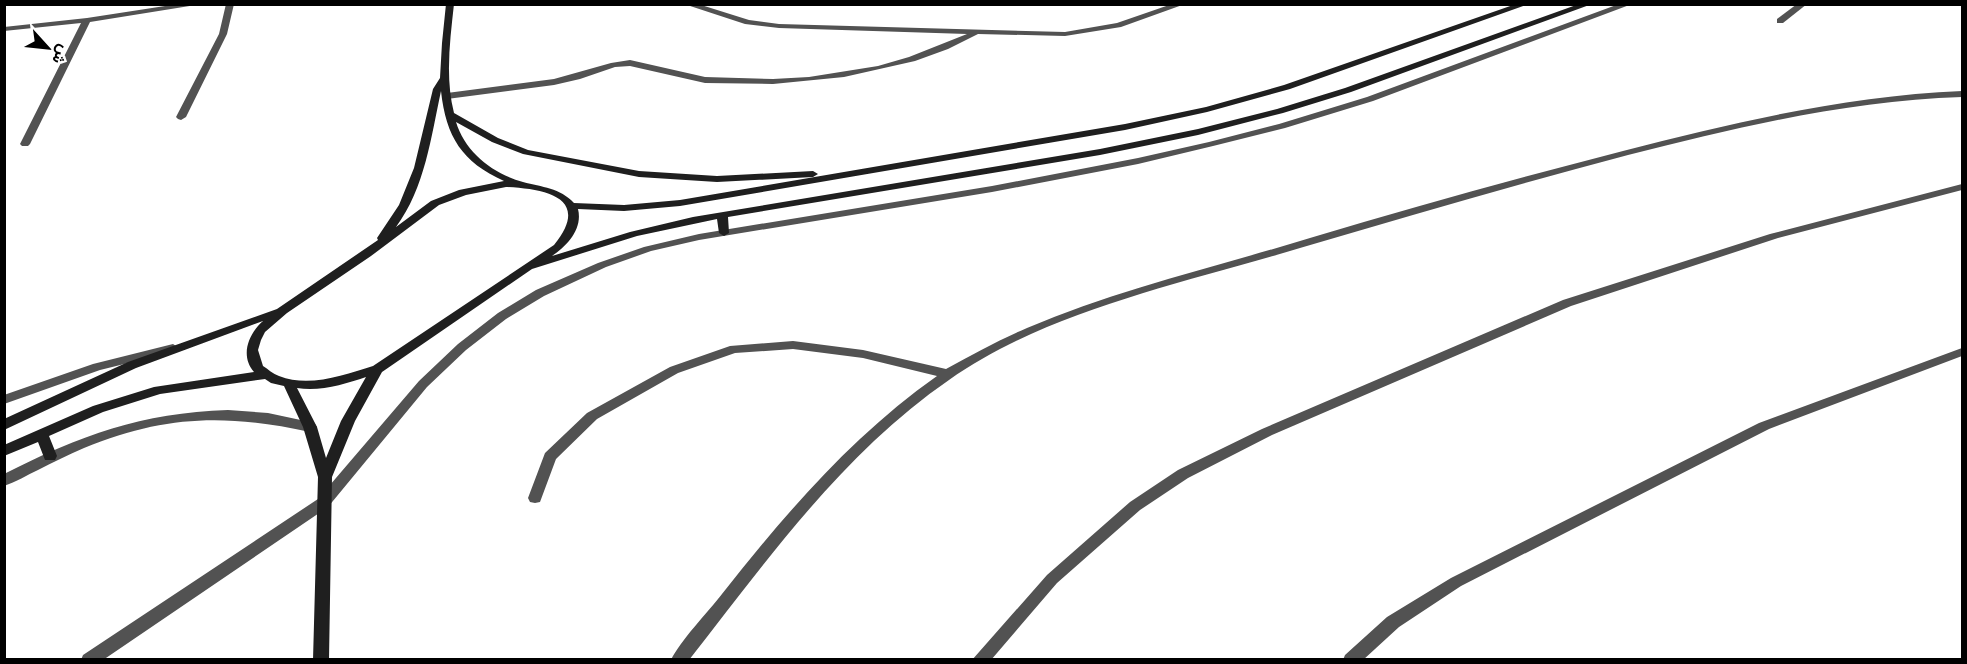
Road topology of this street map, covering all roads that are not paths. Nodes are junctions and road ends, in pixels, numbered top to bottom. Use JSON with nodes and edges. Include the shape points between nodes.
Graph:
{"nodes":[{"id":1,"x":198,"y":4,"type":"edge"},
{"id":2,"x":230,"y":4,"type":"edge"},
{"id":3,"x":450,"y":4,"type":"edge"},
{"id":4,"x":688,"y":4,"type":"edge"},
{"id":5,"x":1181,"y":4,"type":"edge"},
{"id":6,"x":1525,"y":4,"type":"edge"},
{"id":7,"x":1588,"y":4,"type":"edge"},
{"id":8,"x":1628,"y":4,"type":"edge"},
{"id":9,"x":1803,"y":4,"type":"edge"},
{"id":10,"x":87,"y":20,"type":"junction"},
{"id":11,"x":1780,"y":21,"type":"dead end"},
{"id":12,"x":4,"y":29,"type":"edge"},
{"id":13,"x":975,"y":33,"type":"junction"},
{"id":14,"x":443,"y":80,"type":"junction"},
{"id":15,"x":1962,"y":94,"type":"edge"},
{"id":16,"x":447,"y":96,"type":"junction"},
{"id":17,"x":451,"y":116,"type":"junction"},
{"id":18,"x":181,"y":117,"type":"dead end"},
{"id":19,"x":25,"y":144,"type":"dead end"},
{"id":20,"x":871,"y":171,"type":"junction"},
{"id":21,"x":518,"y":184,"type":"junction"},
{"id":22,"x":1962,"y":187,"type":"edge"},
{"id":23,"x":572,"y":206,"type":"junction"},
{"id":24,"x":722,"y":215,"type":"junction"},
{"id":25,"x":724,"y":232,"type":"junction"},
{"id":26,"x":368,"y":254,"type":"junction"},
{"id":27,"x":532,"y":266,"type":"junction"},
{"id":28,"x":283,"y":310,"type":"junction"},
{"id":29,"x":177,"y":347,"type":"junction"},
{"id":30,"x":1962,"y":352,"type":"edge"},
{"id":31,"x":377,"y":369,"type":"junction"},
{"id":32,"x":948,"y":374,"type":"junction"},
{"id":33,"x":265,"y":375,"type":"junction"},
{"id":34,"x":289,"y":384,"type":"junction"},
{"id":35,"x":4,"y":401,"type":"edge"},
{"id":36,"x":4,"y":425,"type":"edge"},
{"id":37,"x":310,"y":427,"type":"junction"},
{"id":38,"x":41,"y":433,"type":"junction"},
{"id":39,"x":4,"y":451,"type":"edge"},
{"id":40,"x":50,"y":456,"type":"junction"},
{"id":41,"x":325,"y":477,"type":"junction"},
{"id":42,"x":4,"y":481,"type":"edge"},
{"id":43,"x":535,"y":498,"type":"dead end"},
{"id":44,"x":323,"y":503,"type":"junction"},
{"id":45,"x":88,"y":660,"type":"edge"},
{"id":46,"x":321,"y":660,"type":"edge"},
{"id":47,"x":679,"y":660,"type":"edge"},
{"id":48,"x":980,"y":660,"type":"edge"},
{"id":49,"x":1351,"y":660,"type":"edge"}],
"edges":[{"from":1,"to":10,"type":"street"},
{"from":2,"to":18,"type":"street","via":[[223,34]]},
{"from":3,"to":14,"type":"street"},
{"from":4,"to":13,"type":"street","via":[[748,22],[779,26]]},
{"from":5,"to":13,"type":"street","via":[[1132,21],[1065,34]]},
{"from":6,"to":20,"type":"street","via":[[1228,104],[1125,127]]},
{"from":7,"to":24,"type":"street","via":[[1348,90],[1244,121],[1100,152]]},
{"from":8,"to":25,"type":"street","via":[[1398,91],[1239,137],[1042,179]]},
{"from":9,"to":11,"type":"street"},
{"from":10,"to":12,"type":"street"},
{"from":10,"to":19,"type":"street"},
{"from":13,"to":16,"type":"street","via":[[913,59],[824,77],[704,80],[632,63],[608,66],[562,81]]},
{"from":14,"to":16,"type":"street"},
{"from":14,"to":26,"type":"street","via":[[437,89],[413,187],[398,216]]},
{"from":15,"to":32,"type":"street","via":[[1858,102],[1724,127],[1539,174],[1103,302],[1013,337]]},
{"from":16,"to":17,"type":"street"},
{"from":17,"to":20,"type":"street","via":[[526,152],[656,176],[717,179]]},
{"from":17,"to":21,"type":"street","via":[[457,139],[472,158]]},
{"from":20,"to":23,"type":"street","via":[[680,203],[624,208]]},
{"from":21,"to":23,"type":"street","via":[[550,190]]},
{"from":21,"to":26,"type":"street","via":[[478,188],[449,197],[423,210]]},
{"from":22,"to":48,"type":"street","via":[[1774,236],[1567,303],[1267,432],[1183,474],[1135,506],[1052,579]]},
{"from":23,"to":27,"type":"street","via":[[575,220],[567,238]]},
{"from":24,"to":25,"type":"street"},
{"from":24,"to":27,"type":"street","via":[[634,234]]},
{"from":25,"to":44,"type":"street","via":[[673,242],[602,265],[560,283],[502,316],[462,346],[423,384]]},
{"from":26,"to":28,"type":"street"},
{"from":27,"to":31,"type":"street"},
{"from":28,"to":29,"type":"street"},
{"from":28,"to":33,"type":"street","via":[[260,330],[255,340],[253,359]]},
{"from":29,"to":35,"type":"street","via":[[97,367]]},
{"from":29,"to":36,"type":"street"},
{"from":30,"to":49,"type":"street","via":[[1764,426],[1456,582],[1393,622]]},
{"from":31,"to":34,"type":"street","via":[[341,381]]},
{"from":31,"to":41,"type":"street","via":[[348,421]]},
{"from":32,"to":43,"type":"street","via":[[863,354],[793,345],[734,349],[674,370],[592,416],[550,457]]},
{"from":32,"to":47,"type":"street","via":[[867,437],[813,495]]},
{"from":33,"to":34,"type":"street"},
{"from":33,"to":38,"type":"street","via":[[159,390],[98,409]]},
{"from":34,"to":37,"type":"street"},
{"from":37,"to":40,"type":"street","via":[[259,416],[181,416],[119,429]]},
{"from":37,"to":41,"type":"street"},
{"from":38,"to":39,"type":"street"},
{"from":38,"to":40,"type":"street"},
{"from":40,"to":42,"type":"street"},
{"from":41,"to":44,"type":"street"},
{"from":44,"to":45,"type":"street"},
{"from":44,"to":46,"type":"street"}]}
